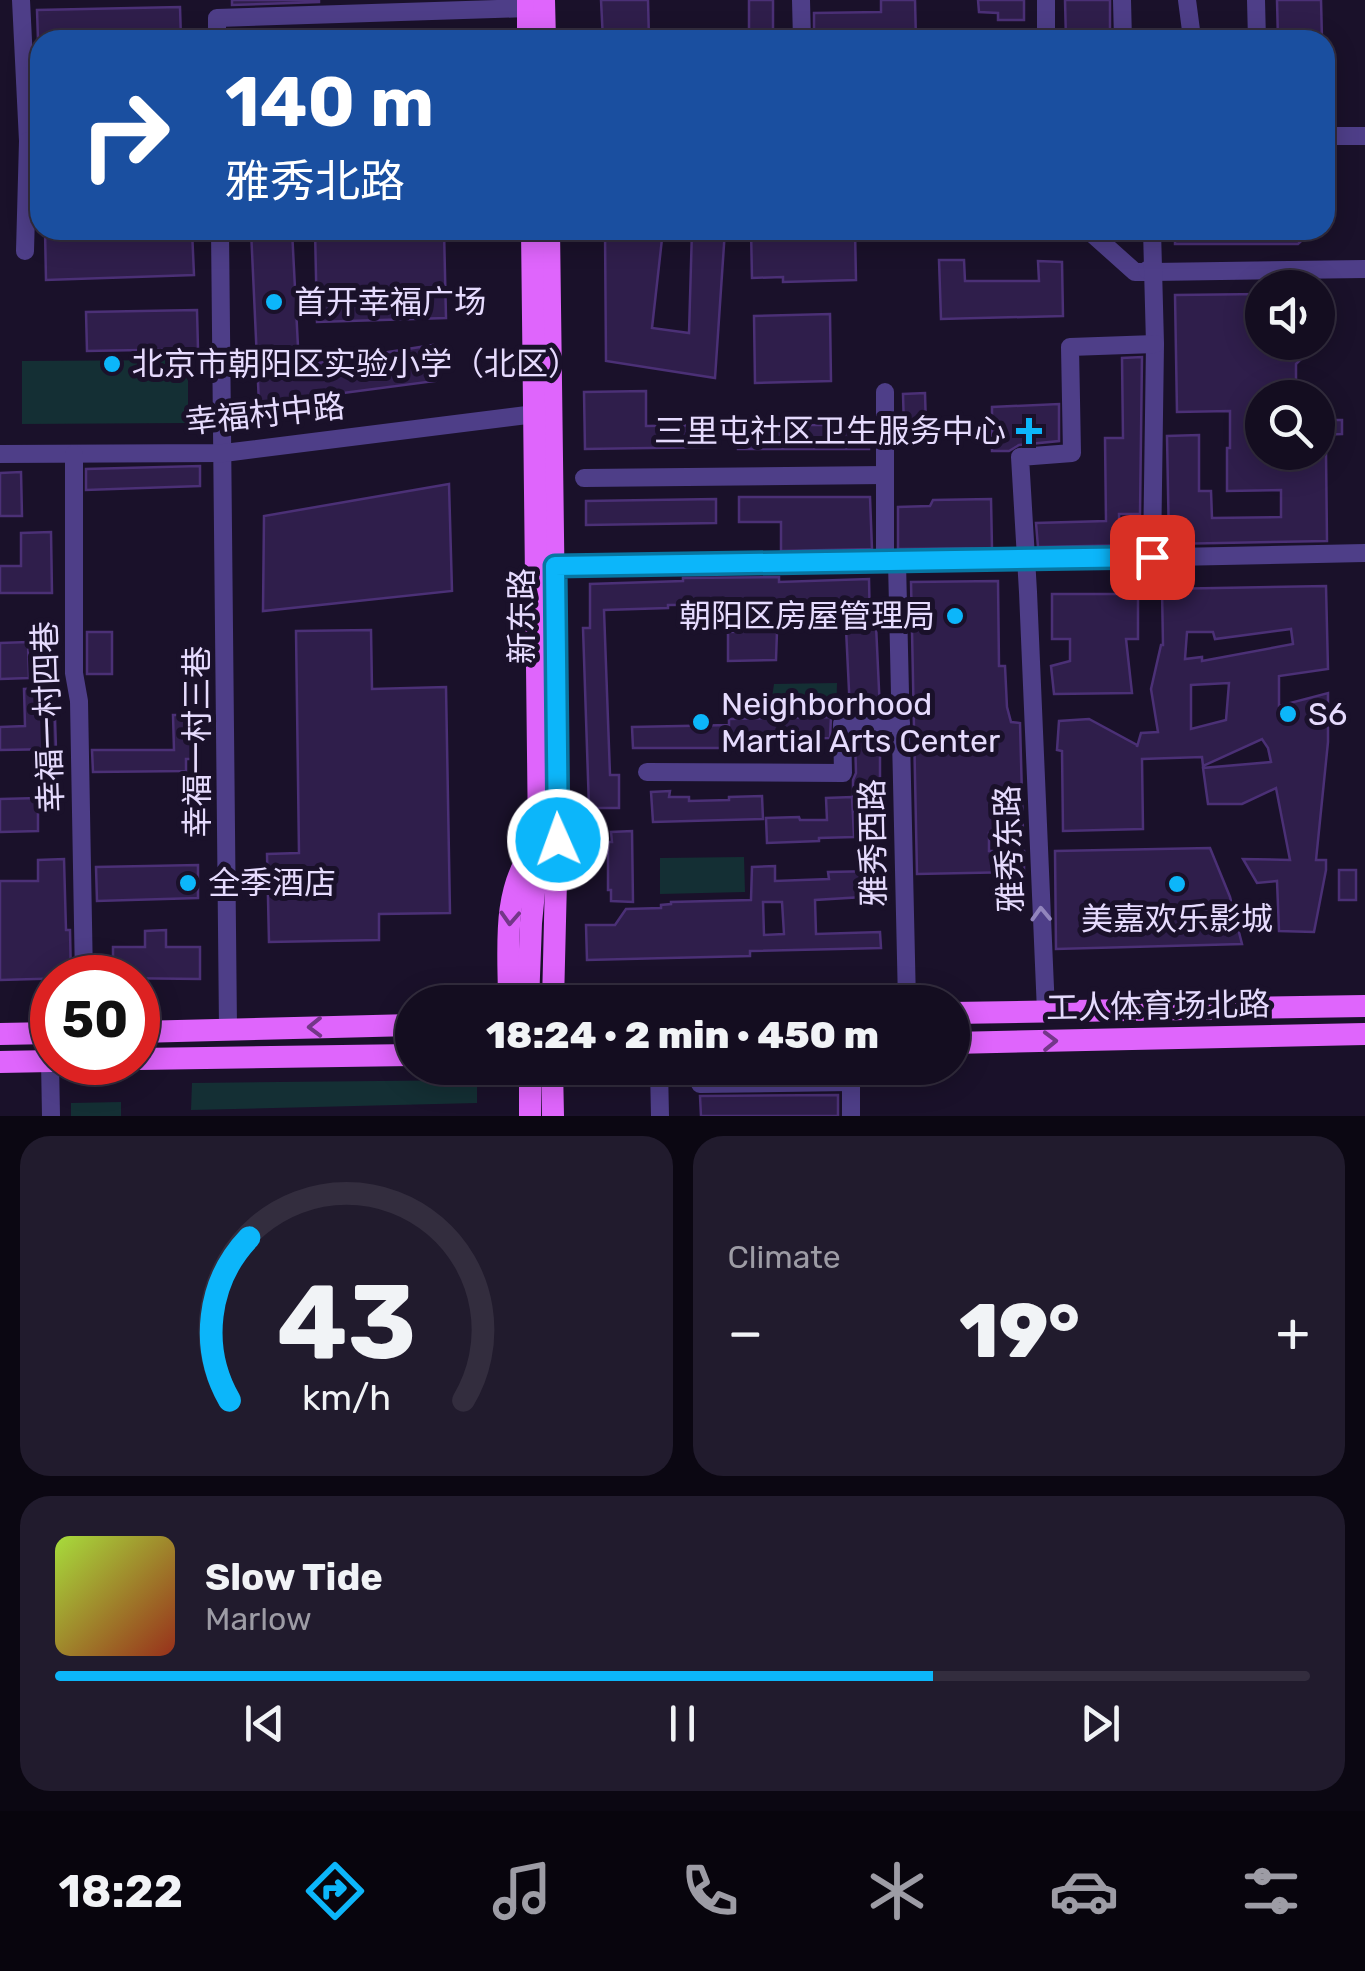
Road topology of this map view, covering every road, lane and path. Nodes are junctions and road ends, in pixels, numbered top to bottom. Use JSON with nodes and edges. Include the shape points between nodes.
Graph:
{"nodes":[{"id":1,"x":21,"y":0,"type":"edge"},
{"id":2,"x":801,"y":0,"type":"edge"},
{"id":3,"x":1046,"y":0,"type":"edge"},
{"id":4,"x":1122,"y":0,"type":"edge"},
{"id":5,"x":1187,"y":0,"type":"edge"},
{"id":6,"x":1256,"y":0,"type":"edge"},
{"id":7,"x":533,"y":3,"type":"edge"},
{"id":8,"x":372,"y":6,"type":"edge"},
{"id":9,"x":217,"y":9,"type":"edge"},
{"id":10,"x":529,"y":30,"type":"edge"},
{"id":11,"x":542,"y":30,"type":"edge"},
{"id":12,"x":802,"y":30,"type":"edge"},
{"id":13,"x":1046,"y":30,"type":"edge"},
{"id":14,"x":1123,"y":30,"type":"edge"},
{"id":15,"x":1191,"y":30,"type":"edge"},
{"id":16,"x":1257,"y":30,"type":"edge"},
{"id":17,"x":30,"y":97,"type":"edge"},
{"id":18,"x":1335,"y":136,"type":"edge"},
{"id":19,"x":1365,"y":136,"type":"edge"},
{"id":20,"x":30,"y":190,"type":"edge"},
{"id":21,"x":220,"y":240,"type":"edge"},
{"id":22,"x":532,"y":240,"type":"edge"},
{"id":23,"x":549,"y":240,"type":"edge"},
{"id":24,"x":1099,"y":240,"type":"edge"},
{"id":25,"x":1149,"y":240,"type":"edge"},
{"id":26,"x":25,"y":252,"type":"dead end"},
{"id":27,"x":1365,"y":270,"type":"edge"},
{"id":28,"x":1150,"y":272,"type":"junction"},
{"id":29,"x":1155,"y":344,"type":"junction"},
{"id":30,"x":886,"y":392,"type":"dead end"},
{"id":31,"x":535,"y":414,"type":"junction"},
{"id":32,"x":0,"y":454,"type":"edge"},
{"id":33,"x":74,"y":454,"type":"junction"},
{"id":34,"x":224,"y":454,"type":"junction"},
{"id":35,"x":885,"y":475,"type":"junction"},
{"id":36,"x":584,"y":478,"type":"dead end"},
{"id":37,"x":1365,"y":553,"type":"edge"},
{"id":38,"x":1152,"y":557,"type":"junction"},
{"id":39,"x":1026,"y":560,"type":"junction"},
{"id":40,"x":891,"y":562,"type":"junction"},
{"id":41,"x":555,"y":566,"type":"junction"},
{"id":42,"x":901,"y":723,"type":"junction"},
{"id":43,"x":646,"y":772,"type":"dead end"},
{"id":44,"x":539,"y":841,"type":"junction"},
{"id":45,"x":84,"y":955,"type":"edge"},
{"id":46,"x":509,"y":985,"type":"edge"},
{"id":47,"x":528,"y":985,"type":"edge"},
{"id":48,"x":554,"y":985,"type":"edge"},
{"id":49,"x":907,"y":985,"type":"edge"},
{"id":50,"x":1365,"y":1006,"type":"edge"},
{"id":51,"x":1046,"y":1012,"type":"junction"},
{"id":52,"x":970,"y":1014,"type":"edge"},
{"id":53,"x":395,"y":1025,"type":"edge"},
{"id":54,"x":228,"y":1030,"type":"junction"},
{"id":55,"x":160,"y":1032,"type":"edge"},
{"id":56,"x":0,"y":1034,"type":"edge"},
{"id":57,"x":30,"y":1034,"type":"edge"},
{"id":58,"x":1365,"y":1034,"type":"edge"},
{"id":59,"x":970,"y":1044,"type":"edge"},
{"id":60,"x":395,"y":1056,"type":"edge"},
{"id":61,"x":160,"y":1059,"type":"edge"},
{"id":62,"x":30,"y":1061,"type":"edge"},
{"id":63,"x":0,"y":1062,"type":"edge"},
{"id":64,"x":52,"y":1085,"type":"edge"},
{"id":65,"x":530,"y":1085,"type":"edge"},
{"id":66,"x":552,"y":1085,"type":"edge"},
{"id":67,"x":659,"y":1085,"type":"edge"},
{"id":68,"x":850,"y":1085,"type":"edge"},
{"id":69,"x":52,"y":1116,"type":"edge"},
{"id":70,"x":530,"y":1116,"type":"edge"},
{"id":71,"x":553,"y":1116,"type":"edge"},
{"id":72,"x":660,"y":1116,"type":"edge"},
{"id":73,"x":851,"y":1116,"type":"edge"}],
"edges":[{"from":1,"to":17,"type":"street"},
{"from":2,"to":12,"type":"street"},
{"from":3,"to":13,"type":"street"},
{"from":4,"to":14,"type":"street"},
{"from":5,"to":15,"type":"street"},
{"from":6,"to":16,"type":"street"},
{"from":7,"to":8,"type":"street"},
{"from":7,"to":10,"type":"main road"},
{"from":7,"to":11,"type":"main road"},
{"from":8,"to":9,"type":"street"},
{"from":18,"to":19,"type":"street"},
{"from":20,"to":26,"type":"street"},
{"from":21,"to":34,"type":"street","name":"幸福一村三巷"},
{"from":22,"to":31,"type":"main road","name":"新东路"},
{"from":23,"to":41,"type":"main road","name":"新东路"},
{"from":24,"to":28,"type":"street","via":[[1135,272]]},
{"from":25,"to":28,"type":"street"},
{"from":27,"to":28,"type":"street"},
{"from":28,"to":29,"type":"street"},
{"from":29,"to":38,"type":"street"},
{"from":29,"to":39,"type":"street","name":"雅秀东路","via":[[1070,347],[1072,454],[1020,457]]},
{"from":30,"to":35,"type":"street","name":"雅秀西路"},
{"from":31,"to":34,"type":"street","name":"幸福村中路"},
{"from":31,"to":44,"type":"main road","name":"新东路"},
{"from":32,"to":33,"type":"street","name":"幸福村中路"},
{"from":33,"to":34,"type":"street","name":"幸福村中路"},
{"from":33,"to":45,"type":"street","name":"幸福一村四巷"},
{"from":34,"to":54,"type":"street","name":"幸福一村三巷"},
{"from":35,"to":36,"type":"street"},
{"from":35,"to":40,"type":"street","name":"雅秀西路"},
{"from":37,"to":38,"type":"street"},
{"from":38,"to":39,"type":"street"},
{"from":39,"to":40,"type":"street"},
{"from":51,"to":39,"type":"street","name":"雅秀东路","one_way":true},
{"from":40,"to":41,"type":"street"},
{"from":40,"to":42,"type":"street","name":"雅秀西路"},
{"from":41,"to":48,"type":"main road","name":"新东路"},
{"from":42,"to":43,"type":"street","via":[[842,724],[843,772]]},
{"from":42,"to":49,"type":"street","name":"雅秀西路"},
{"from":44,"to":46,"type":"main road","name":"新东路","one_way":true,"via":[[510,902]]},
{"from":44,"to":47,"type":"main road","name":"新东路"},
{"from":50,"to":51,"type":"main road","name":"工人体育场北路"},
{"from":51,"to":52,"type":"main road","name":"工人体育场北路"},
{"from":53,"to":54,"type":"main road","one_way":true},
{"from":54,"to":55,"type":"main road"},
{"from":56,"to":57,"type":"main road"},
{"from":59,"to":58,"type":"main road","name":"工人体育场北路","one_way":true},
{"from":60,"to":61,"type":"main road"},
{"from":62,"to":63,"type":"main road"},
{"from":64,"to":69,"type":"street"},
{"from":65,"to":70,"type":"main road"},
{"from":66,"to":71,"type":"main road"},
{"from":67,"to":72,"type":"street"},
{"from":68,"to":73,"type":"street"}]}
